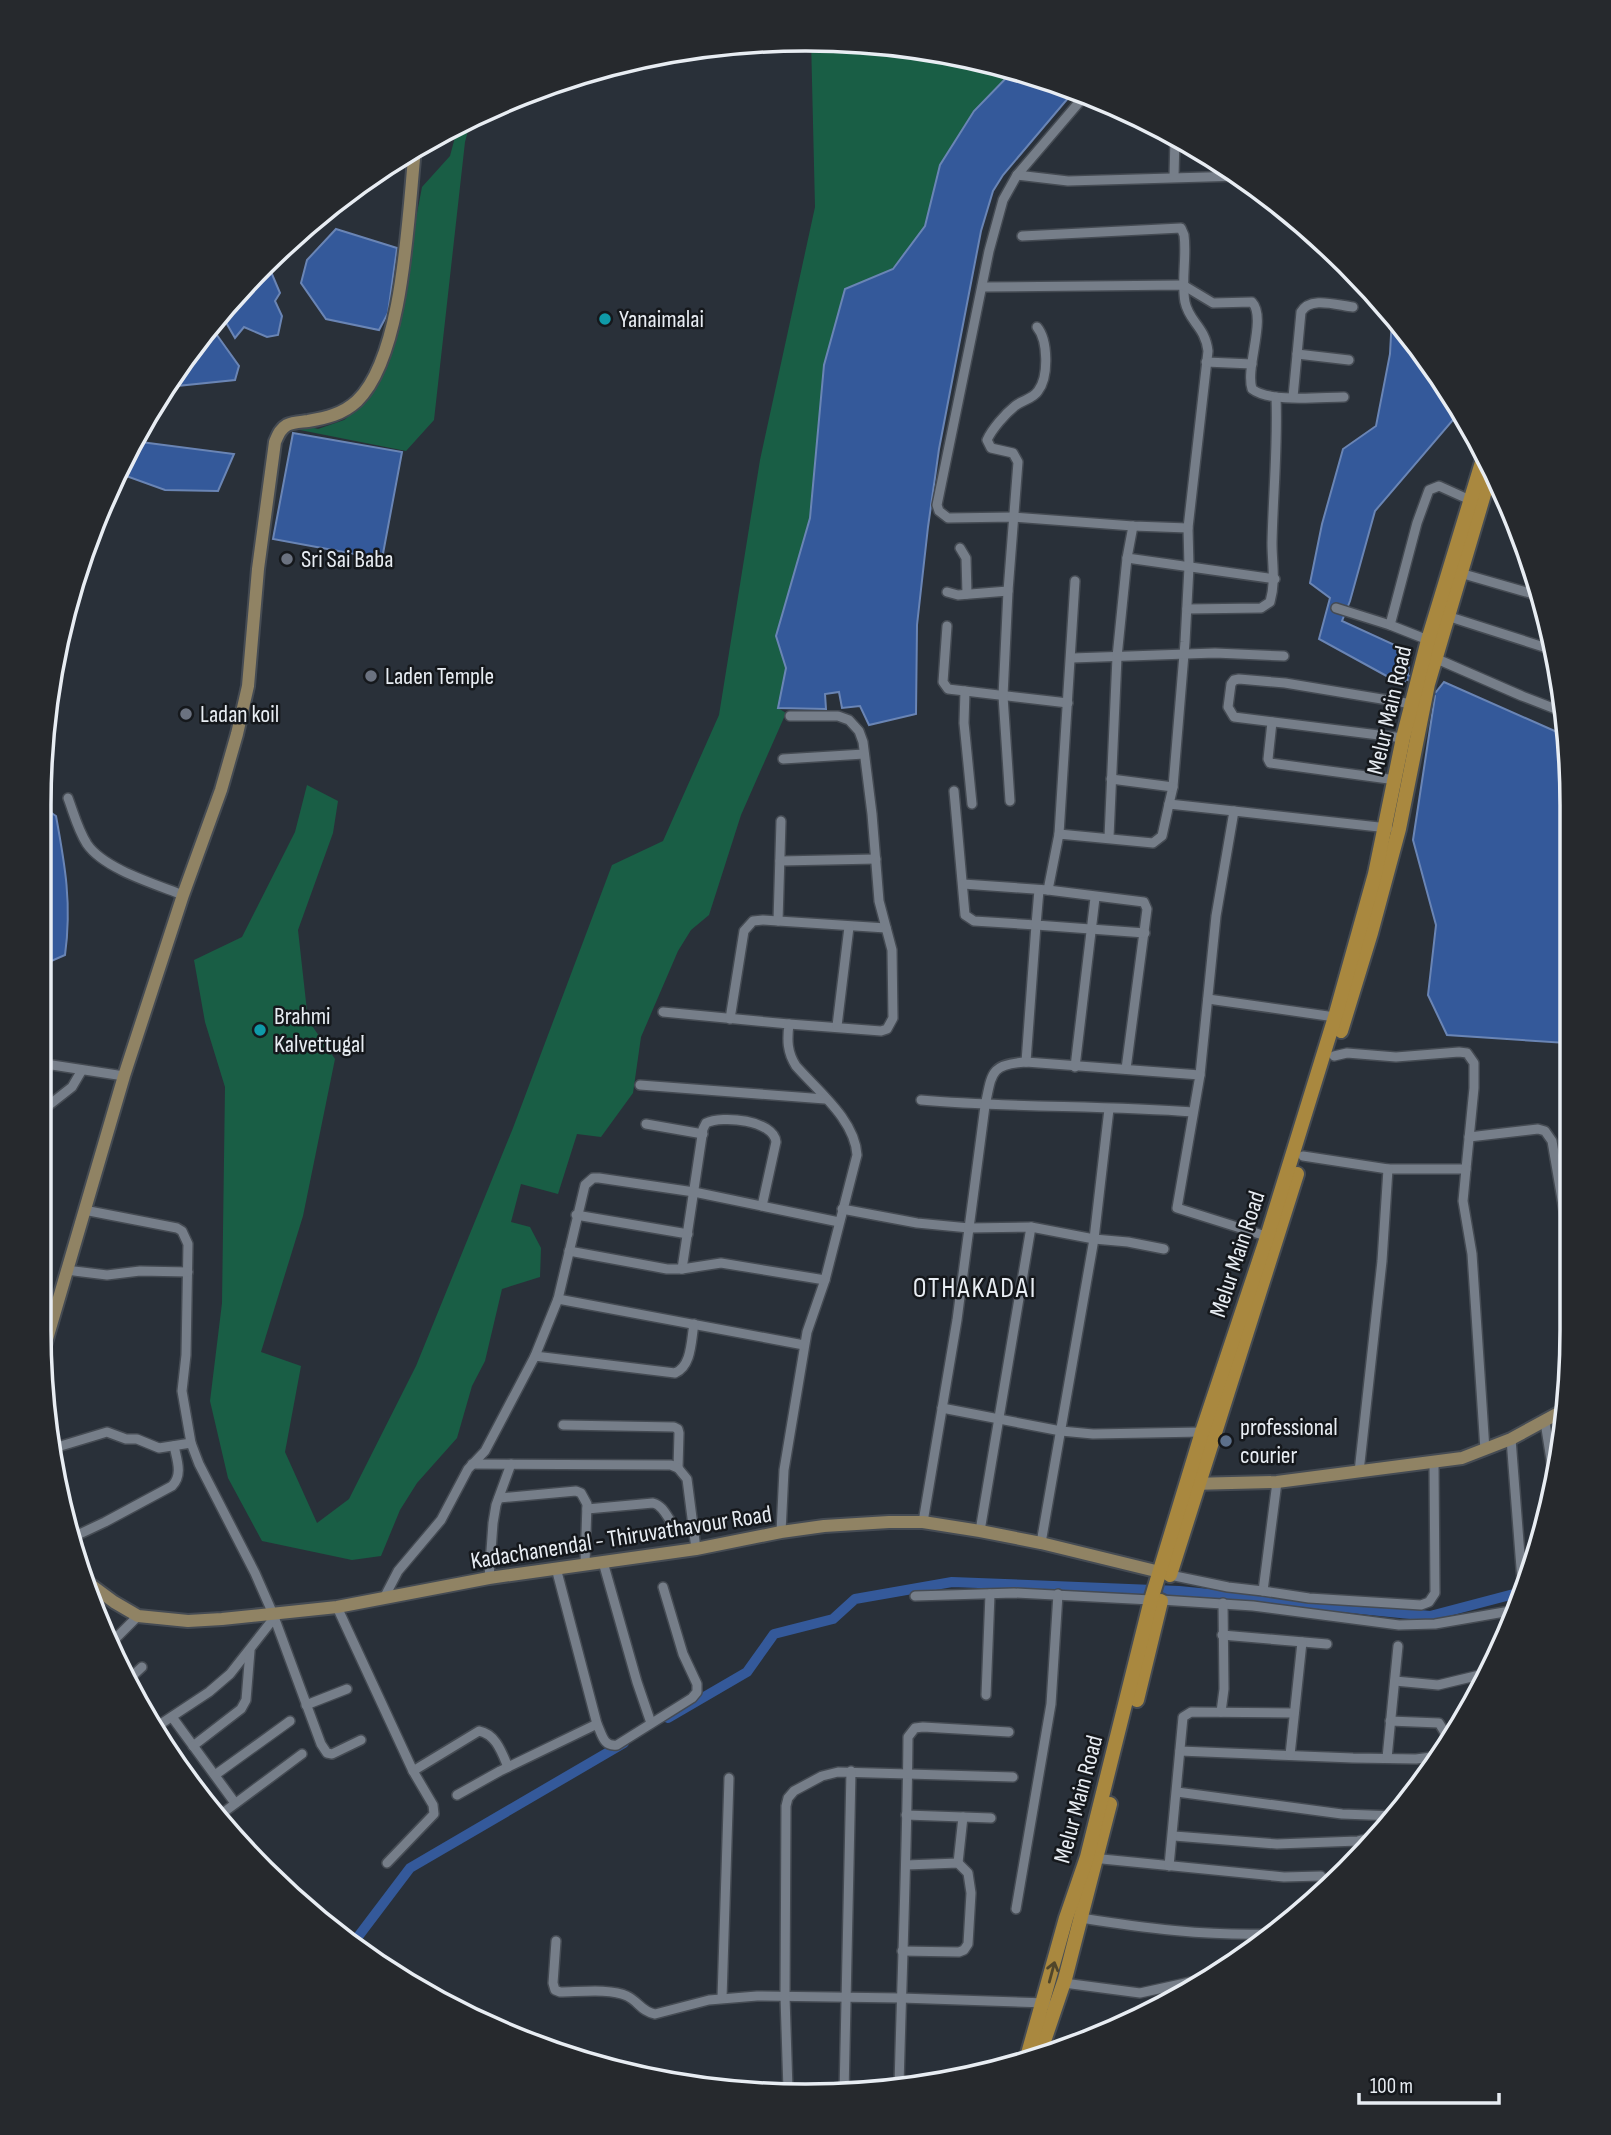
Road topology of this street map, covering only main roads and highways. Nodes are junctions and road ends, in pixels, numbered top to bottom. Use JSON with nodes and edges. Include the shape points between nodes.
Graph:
{"nodes":[{"id":1,"x":414,"y":161,"type":"edge"},
{"id":2,"x":1480,"y":468,"type":"edge"},
{"id":3,"x":1487,"y":483,"type":"edge"},
{"id":4,"x":1423,"y":686,"type":"junction"},
{"id":5,"x":1393,"y":829,"type":"junction"},
{"id":6,"x":1272,"y":1238,"type":"junction"},
{"id":7,"x":51,"y":1324,"type":"edge"},
{"id":8,"x":1555,"y":1416,"type":"edge"},
{"id":9,"x":1192,"y":1484,"type":"junction"},
{"id":10,"x":1160,"y":1588,"type":"junction"},
{"id":11,"x":98,"y":1590,"type":"edge"},
{"id":12,"x":1091,"y":1858,"type":"junction"},
{"id":13,"x":1050,"y":2004,"type":"junction"},
{"id":14,"x":1036,"y":2048,"type":"edge"}],
"edges":[{"from":1,"to":7,"type":"main road","via":[[398,305],[376,372],[366,391],[344,411],[290,424],[275,442],[248,686],[221,790],[124,1076]]},
{"from":2,"to":4,"type":"main road","name":"Melur Main Road","via":[[1428,640]]},
{"from":3,"to":4,"type":"main road","name":"Melur Main Road","via":[[1437,659]]},
{"from":4,"to":5,"type":"main road","name":"Melur Main Road"},
{"from":4,"to":5,"type":"main road","name":"Melur Main Road","via":[[1412,704],[1403,738]]},
{"from":5,"to":6,"type":"main road","name":"Melur Main Road"},
{"from":5,"to":6,"type":"main road","name":"Melur Main Road","via":[[1371,933],[1303,1156]]},
{"from":6,"to":9,"type":"main road","name":"Melur Main Road"},
{"from":6,"to":9,"type":"main road","name":"Melur Main Road","via":[[1202,1432]]},
{"from":8,"to":9,"type":"main road","via":[[1485,1450],[1434,1464],[1277,1482]]},
{"from":9,"to":10,"type":"main road","name":"Melur Main Road"},
{"from":10,"to":11,"type":"main road","name":"Kadachanendal - Thiruvathavour Road","via":[[1041,1543],[923,1522],[781,1532],[274,1616],[188,1621],[138,1616]]},
{"from":10,"to":12,"type":"main road","name":"Melur Main Road"},
{"from":13,"to":12,"type":"main road","name":"Melur Main Road","one_way":true,"via":[[1066,1918]]},
{"from":12,"to":13,"type":"main road","name":"Melur Main Road","via":[[1064,1983]]},
{"from":13,"to":14,"type":"main road","name":"Melur Main Road"}]}
